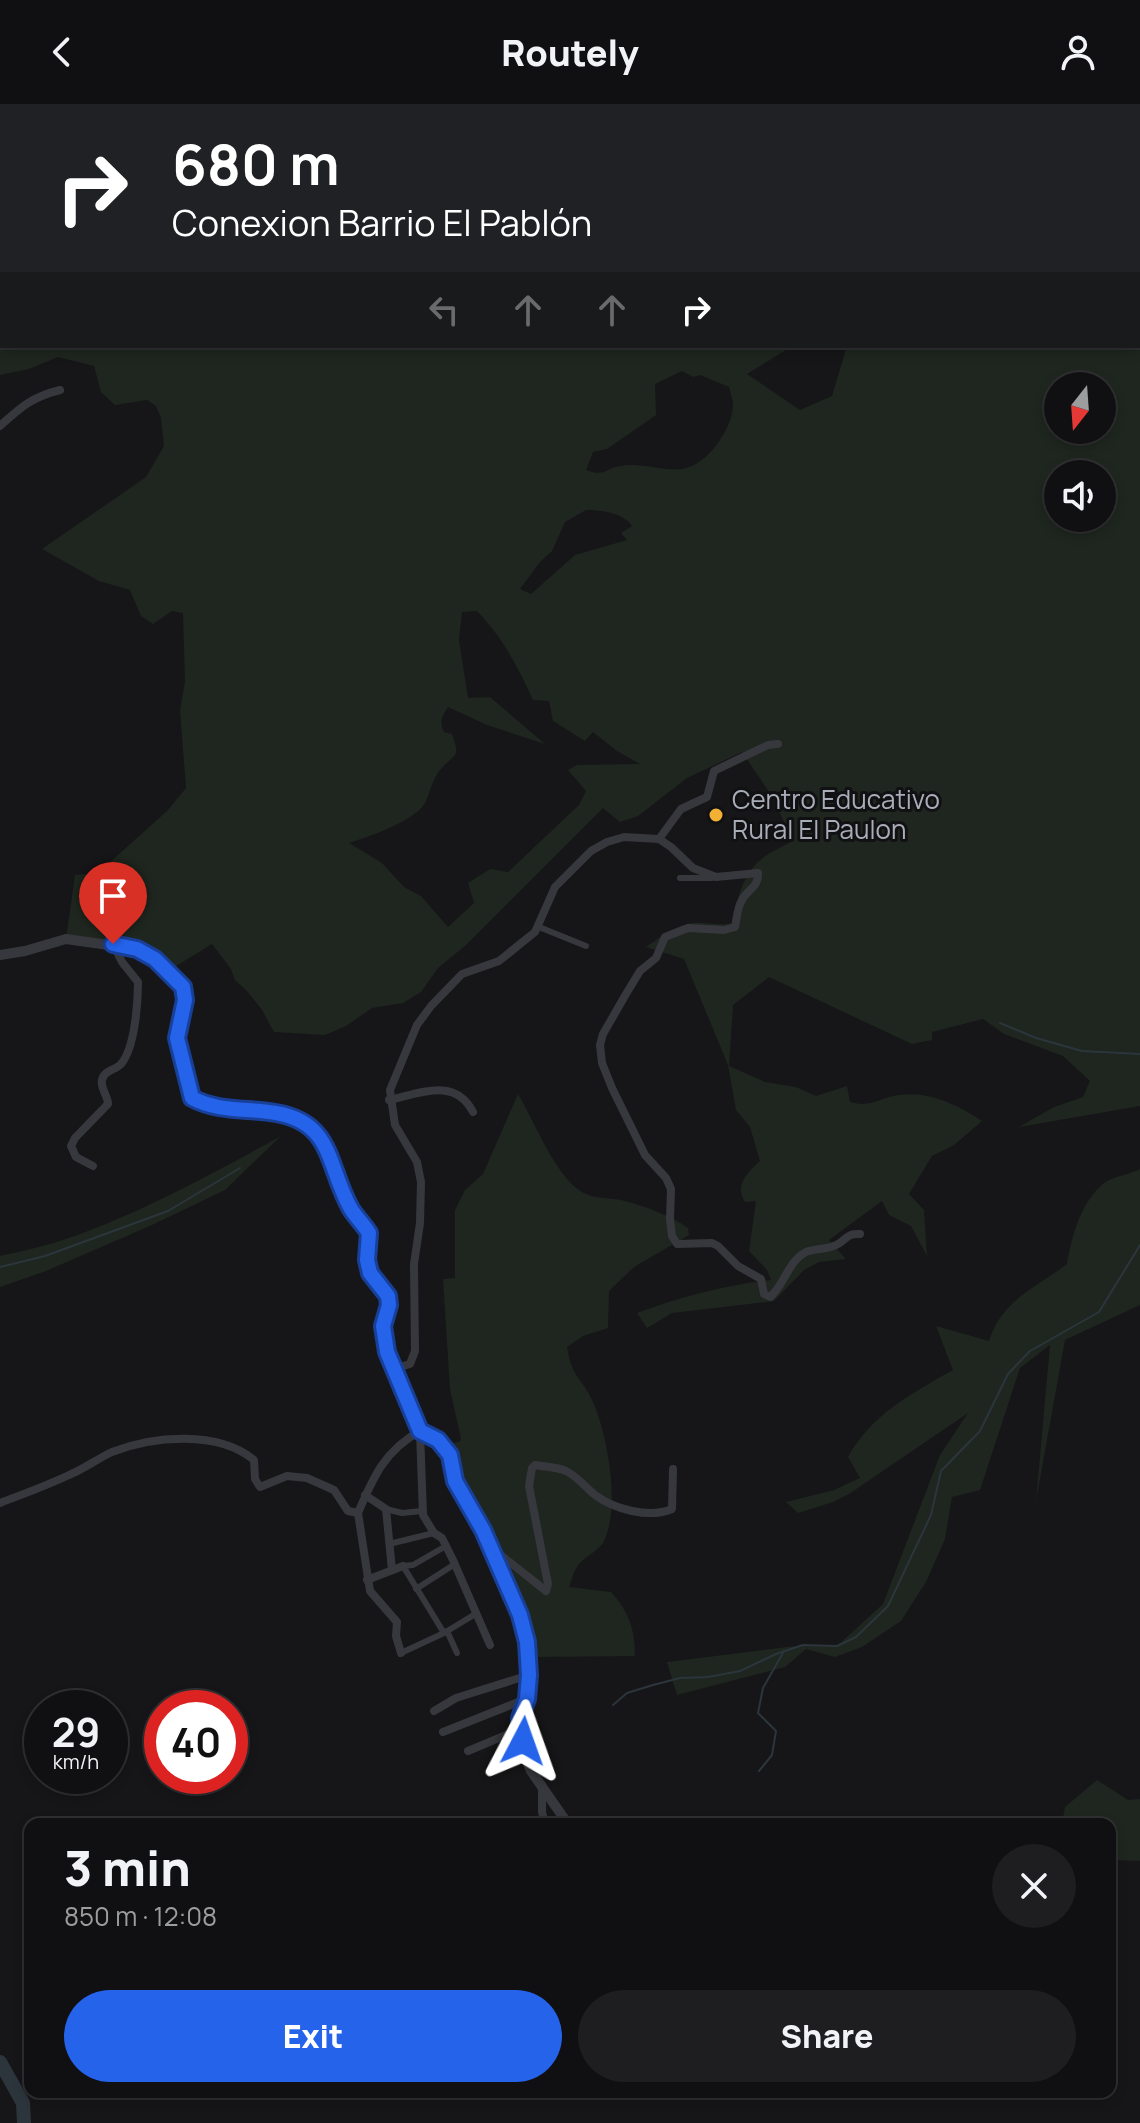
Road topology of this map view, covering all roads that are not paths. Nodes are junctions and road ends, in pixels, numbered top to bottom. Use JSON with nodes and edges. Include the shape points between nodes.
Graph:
{"nodes":[{"id":1,"x":60,"y":390,"type":"dead end"},
{"id":2,"x":0,"y":426,"type":"edge"},
{"id":3,"x":778,"y":744,"type":"dead end"},
{"id":4,"x":659,"y":839,"type":"junction"},
{"id":5,"x":716,"y":877,"type":"junction"},
{"id":6,"x":680,"y":878,"type":"dead end"},
{"id":7,"x":539,"y":927,"type":"junction"},
{"id":8,"x":113,"y":944,"type":"junction"},
{"id":9,"x":586,"y":946,"type":"dead end"},
{"id":10,"x":0,"y":955,"type":"edge"},
{"id":11,"x":389,"y":1100,"type":"junction"},
{"id":12,"x":473,"y":1112,"type":"dead end"},
{"id":13,"x":93,"y":1166,"type":"dead end"},
{"id":14,"x":860,"y":1234,"type":"dead end"},
{"id":15,"x":393,"y":1369,"type":"junction"},
{"id":16,"x":420,"y":1431,"type":"junction"},
{"id":17,"x":673,"y":1469,"type":"dead end"},
{"id":18,"x":365,"y":1495,"type":"junction"},
{"id":19,"x":0,"y":1503,"type":"edge"},
{"id":20,"x":386,"y":1509,"type":"junction"},
{"id":21,"x":422,"y":1511,"type":"junction"},
{"id":22,"x":358,"y":1513,"type":"junction"},
{"id":23,"x":434,"y":1533,"type":"junction"},
{"id":24,"x":389,"y":1544,"type":"junction"},
{"id":25,"x":446,"y":1546,"type":"junction"},
{"id":26,"x":491,"y":1548,"type":"junction"},
{"id":27,"x":455,"y":1564,"type":"junction"},
{"id":28,"x":403,"y":1566,"type":"junction"},
{"id":29,"x":392,"y":1570,"type":"junction"},
{"id":30,"x":367,"y":1580,"type":"junction"},
{"id":31,"x":416,"y":1589,"type":"junction"},
{"id":32,"x":477,"y":1613,"type":"junction"},
{"id":33,"x":446,"y":1632,"type":"junction"},
{"id":34,"x":490,"y":1645,"type":"dead end"},
{"id":35,"x":401,"y":1653,"type":"joint"},
{"id":36,"x":457,"y":1653,"type":"dead end"},
{"id":37,"x":529,"y":1675,"type":"junction"},
{"id":38,"x":527,"y":1699,"type":"junction"},
{"id":39,"x":434,"y":1711,"type":"dead end"},
{"id":40,"x":523,"y":1728,"type":"junction"},
{"id":41,"x":443,"y":1732,"type":"dead end"},
{"id":42,"x":468,"y":1751,"type":"dead end"},
{"id":43,"x":542,"y":1785,"type":"junction"},
{"id":44,"x":544,"y":1818,"type":"edge"},
{"id":45,"x":564,"y":1818,"type":"edge"}],
"edges":[{"from":1,"to":2,"type":"street","via":[[29,401]]},
{"from":3,"to":4,"type":"street","via":[[714,771],[707,797],[681,809]]},
{"from":4,"to":5,"type":"street","via":[[693,868]]},
{"from":4,"to":7,"type":"street","via":[[624,837],[591,851],[555,887]]},
{"from":5,"to":6,"type":"street"},
{"from":5,"to":14,"type":"street","via":[[760,876],[738,909],[735,927],[688,928],[665,937],[603,1034],[605,1072],[645,1155],[671,1189],[670,1219],[677,1244],[718,1246],[738,1266],[757,1274],[770,1297],[807,1252]]},
{"from":7,"to":9,"type":"street"},
{"from":7,"to":11,"type":"street","via":[[499,961],[451,982],[417,1025]]},
{"from":8,"to":10,"type":"street","via":[[66,939]]},
{"from":8,"to":13,"type":"street","via":[[138,982],[138,1006],[126,1055],[101,1082],[107,1107],[71,1146],[76,1157]]},
{"from":8,"to":15,"type":"street","via":[[155,959],[183,987],[177,1038],[192,1098],[220,1108],[294,1117],[322,1141],[351,1209],[369,1233],[370,1273],[388,1296],[383,1326]]},
{"from":11,"to":12,"type":"street","via":[[446,1090],[463,1096]]},
{"from":11,"to":15,"type":"street","via":[[395,1125],[420,1171],[421,1196],[414,1264],[415,1351],[410,1364]]},
{"from":15,"to":16,"type":"street"},
{"from":16,"to":18,"type":"street","via":[[402,1441],[380,1466]]},
{"from":16,"to":21,"type":"street"},
{"from":16,"to":26,"type":"street","via":[[438,1440],[450,1455],[455,1481]]},
{"from":17,"to":26,"type":"street","via":[[672,1509],[654,1513],[611,1503],[560,1469],[535,1465],[529,1486],[546,1591]]},
{"from":18,"to":20,"type":"street"},
{"from":18,"to":22,"type":"street"},
{"from":19,"to":22,"type":"street","via":[[113,1452],[155,1441],[207,1439],[247,1453],[254,1460],[260,1487],[287,1476],[307,1478],[334,1490],[348,1511]]},
{"from":20,"to":21,"type":"street"},
{"from":20,"to":24,"type":"street"},
{"from":21,"to":23,"type":"street"},
{"from":22,"to":30,"type":"street"},
{"from":23,"to":24,"type":"street"},
{"from":23,"to":25,"type":"street"},
{"from":24,"to":29,"type":"street"},
{"from":25,"to":27,"type":"street"},
{"from":25,"to":28,"type":"street"},
{"from":26,"to":37,"type":"street","via":[[520,1615]]},
{"from":27,"to":31,"type":"street"},
{"from":27,"to":32,"type":"street"},
{"from":28,"to":29,"type":"street"},
{"from":28,"to":31,"type":"street"},
{"from":29,"to":30,"type":"street"},
{"from":30,"to":35,"type":"street","via":[[372,1595],[397,1622]]},
{"from":31,"to":33,"type":"street"},
{"from":32,"to":33,"type":"street"},
{"from":32,"to":34,"type":"street"},
{"from":33,"to":35,"type":"street"},
{"from":33,"to":36,"type":"street"},
{"from":37,"to":38,"type":"street"},
{"from":37,"to":39,"type":"street","via":[[456,1698]]},
{"from":38,"to":40,"type":"street","via":[[520,1718]]},
{"from":38,"to":41,"type":"street"},
{"from":40,"to":42,"type":"street"},
{"from":40,"to":43,"type":"street","via":[[526,1759]]},
{"from":43,"to":44,"type":"street"},
{"from":43,"to":45,"type":"street"}]}
